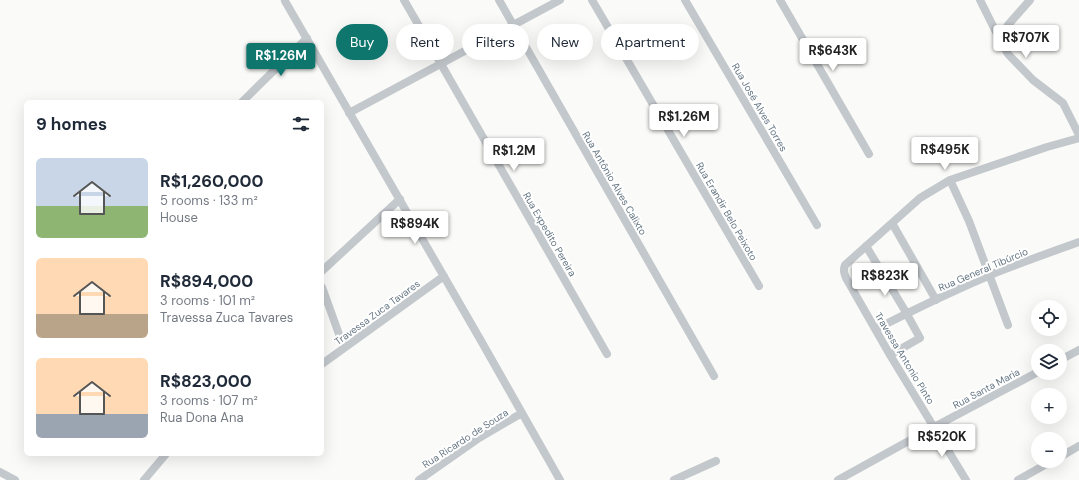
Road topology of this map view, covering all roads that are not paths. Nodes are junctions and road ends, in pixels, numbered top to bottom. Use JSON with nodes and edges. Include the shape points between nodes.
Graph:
{"nodes":[{"id":1,"x":404,"y":0,"type":"edge"},
{"id":2,"x":499,"y":0,"type":"edge"},
{"id":3,"x":560,"y":0,"type":"edge"},
{"id":4,"x":592,"y":0,"type":"edge"},
{"id":5,"x":685,"y":0,"type":"edge"},
{"id":6,"x":780,"y":0,"type":"edge"},
{"id":7,"x":980,"y":0,"type":"edge"},
{"id":8,"x":1030,"y":0,"type":"edge"},
{"id":9,"x":285,"y":1,"type":"dead end"},
{"id":10,"x":512,"y":24,"type":"edge"},
{"id":11,"x":515,"y":24,"type":"edge"},
{"id":12,"x":306,"y":38,"type":"junction"},
{"id":13,"x":1000,"y":40,"type":"junction"},
{"id":14,"x":462,"y":53,"type":"edge"},
{"id":15,"x":529,"y":53,"type":"edge"},
{"id":16,"x":441,"y":64,"type":"junction"},
{"id":17,"x":244,"y":100,"type":"edge"},
{"id":18,"x":350,"y":113,"type":"junction"},
{"id":19,"x":1079,"y":134,"type":"edge"},
{"id":20,"x":1079,"y":138,"type":"edge"},
{"id":21,"x":869,"y":154,"type":"dead end"},
{"id":22,"x":950,"y":180,"type":"junction"},
{"id":23,"x":400,"y":199,"type":"junction"},
{"id":24,"x":892,"y":224,"type":"junction"},
{"id":25,"x":817,"y":225,"type":"dead end"},
{"id":26,"x":1079,"y":242,"type":"edge"},
{"id":27,"x":866,"y":246,"type":"junction"},
{"id":28,"x":324,"y":269,"type":"edge"},
{"id":29,"x":444,"y":276,"type":"junction"},
{"id":30,"x":990,"y":276,"type":"junction"},
{"id":31,"x":759,"y":286,"type":"dead end"},
{"id":32,"x":324,"y":293,"type":"edge"},
{"id":33,"x":936,"y":300,"type":"junction"},
{"id":34,"x":906,"y":314,"type":"junction"},
{"id":35,"x":1008,"y":325,"type":"dead end"},
{"id":36,"x":876,"y":329,"type":"junction"},
{"id":37,"x":344,"y":348,"type":"junction"},
{"id":38,"x":1079,"y":350,"type":"edge"},
{"id":39,"x":607,"y":354,"type":"dead end"},
{"id":40,"x":890,"y":354,"type":"junction"},
{"id":41,"x":1067,"y":356,"type":"edge"},
{"id":42,"x":324,"y":363,"type":"edge"},
{"id":43,"x":714,"y":376,"type":"dead end"},
{"id":44,"x":1031,"y":376,"type":"edge"},
{"id":45,"x":522,"y":413,"type":"junction"},
{"id":46,"x":934,"y":426,"type":"junction"},
{"id":47,"x":1079,"y":446,"type":"edge"},
{"id":48,"x":1067,"y":453,"type":"edge"},
{"id":49,"x":164,"y":456,"type":"edge"},
{"id":50,"x":716,"y":461,"type":"dead end"},
{"id":51,"x":1039,"y":468,"type":"edge"},
{"id":52,"x":0,"y":472,"type":"edge"},
{"id":53,"x":15,"y":480,"type":"edge"},
{"id":54,"x":144,"y":480,"type":"edge"},
{"id":55,"x":419,"y":480,"type":"edge"},
{"id":56,"x":560,"y":480,"type":"edge"},
{"id":57,"x":674,"y":480,"type":"edge"},
{"id":58,"x":838,"y":480,"type":"edge"},
{"id":59,"x":966,"y":480,"type":"edge"},
{"id":60,"x":1018,"y":480,"type":"edge"}],
"edges":[{"from":1,"to":16,"type":"street","name":"Rua Expedito Pereira"},
{"from":2,"to":10,"type":"street","name":"Rua Antônio Alves Calixto"},
{"from":3,"to":11,"type":"street"},
{"from":4,"to":31,"type":"street","name":"Rua Erandir Belo Peixoto"},
{"from":5,"to":25,"type":"street","name":"Rua José Alves Torres"},
{"from":6,"to":21,"type":"street"},
{"from":7,"to":13,"type":"street"},
{"from":8,"to":13,"type":"street","via":[[1008,25]]},
{"from":9,"to":12,"type":"street"},
{"from":12,"to":17,"type":"street"},
{"from":12,"to":18,"type":"street"},
{"from":13,"to":19,"type":"street","via":[[1023,71],[1063,103]]},
{"from":14,"to":16,"type":"street"},
{"from":15,"to":43,"type":"street","name":"Rua Antônio Alves Calixto"},
{"from":16,"to":18,"type":"street"},
{"from":16,"to":39,"type":"street","name":"Rua Expedito Pereira"},
{"from":18,"to":23,"type":"street"},
{"from":20,"to":22,"type":"street"},
{"from":22,"to":24,"type":"street","via":[[920,198]]},
{"from":22,"to":30,"type":"street","via":[[970,221]]},
{"from":23,"to":28,"type":"street"},
{"from":23,"to":29,"type":"street"},
{"from":24,"to":27,"type":"street"},
{"from":24,"to":33,"type":"street"},
{"from":26,"to":30,"type":"street","name":"Rua General Tibúrcio"},
{"from":27,"to":34,"type":"street"},
{"from":27,"to":36,"type":"street","name":"Travessa Antonio Pinto","via":[[845,265],[843,271]]},
{"from":29,"to":37,"type":"street","name":"Travessa Zuca Tavares"},
{"from":29,"to":45,"type":"street"},
{"from":30,"to":33,"type":"street","name":"Rua General Tibúrcio"},
{"from":30,"to":35,"type":"street"},
{"from":32,"to":37,"type":"street"},
{"from":33,"to":34,"type":"street","name":"Rua General Tibúrcio"},
{"from":34,"to":36,"type":"street","name":"Rua General Tibúrcio"},
{"from":34,"to":40,"type":"street","via":[[920,338]]},
{"from":36,"to":40,"type":"street","name":"Travessa Antonio Pinto"},
{"from":37,"to":42,"type":"street","name":"Travessa Zuca Tavares"},
{"from":38,"to":41,"type":"street"},
{"from":40,"to":46,"type":"street","name":"Travessa Antonio Pinto"},
{"from":44,"to":46,"type":"street","name":"Rua Santa Maria"},
{"from":45,"to":55,"type":"street","name":"Rua Ricardo de Souza","via":[[479,438]]},
{"from":45,"to":56,"type":"street"},
{"from":46,"to":58,"type":"street","name":"Rua Santa Maria"},
{"from":46,"to":59,"type":"street","name":"Travessa Antonio Pinto"},
{"from":47,"to":48,"type":"street"},
{"from":49,"to":54,"type":"street"},
{"from":50,"to":57,"type":"street"},
{"from":51,"to":60,"type":"street"},
{"from":52,"to":53,"type":"street"}]}
